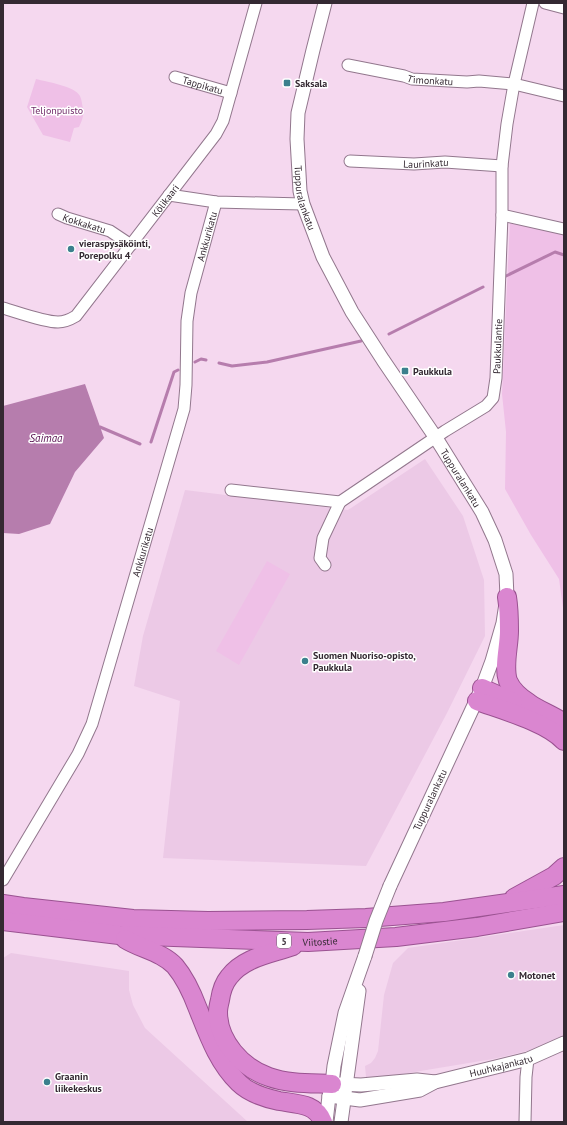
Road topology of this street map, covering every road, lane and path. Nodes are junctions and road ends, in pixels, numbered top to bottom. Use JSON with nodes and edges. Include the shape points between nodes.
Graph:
{"nodes":[{"id":1,"x":256,"y":3,"type":"edge"},
{"id":2,"x":325,"y":3,"type":"edge"},
{"id":3,"x":533,"y":3,"type":"edge"},
{"id":4,"x":545,"y":3,"type":"edge"},
{"id":5,"x":564,"y":8,"type":"edge"},
{"id":6,"x":348,"y":65,"type":"dead end"},
{"id":7,"x":175,"y":77,"type":"dead end"},
{"id":8,"x":514,"y":84,"type":"junction"},
{"id":9,"x":231,"y":93,"type":"junction"},
{"id":10,"x":564,"y":96,"type":"edge"},
{"id":11,"x":350,"y":161,"type":"dead end"},
{"id":12,"x":502,"y":166,"type":"junction"},
{"id":13,"x":169,"y":195,"type":"junction"},
{"id":14,"x":216,"y":202,"type":"junction"},
{"id":15,"x":303,"y":204,"type":"junction"},
{"id":16,"x":58,"y":214,"type":"dead end"},
{"id":17,"x":502,"y":215,"type":"junction"},
{"id":18,"x":564,"y":229,"type":"edge"},
{"id":19,"x":131,"y":245,"type":"junction"},
{"id":20,"x":3,"y":308,"type":"edge"},
{"id":21,"x":436,"y":438,"type":"junction"},
{"id":22,"x":231,"y":490,"type":"dead end"},
{"id":23,"x":340,"y":502,"type":"junction"},
{"id":24,"x":325,"y":565,"type":"dead end"},
{"id":25,"x":507,"y":597,"type":"junction"},
{"id":26,"x":480,"y":694,"type":"junction"},
{"id":27,"x":564,"y":723,"type":"edge"},
{"id":28,"x":564,"y":727,"type":"edge"},
{"id":29,"x":564,"y":741,"type":"edge"},
{"id":30,"x":564,"y":867,"type":"edge"},
{"id":31,"x":3,"y":880,"type":"edge"},
{"id":32,"x":564,"y":895,"type":"edge"},
{"id":33,"x":505,"y":903,"type":"junction"},
{"id":34,"x":3,"y":904,"type":"edge"},
{"id":35,"x":564,"y":912,"type":"edge"},
{"id":36,"x":3,"y":921,"type":"edge"},
{"id":37,"x":119,"y":935,"type":"junction"},
{"id":38,"x":308,"y":942,"type":"junction"},
{"id":39,"x":211,"y":1042,"type":"junction"},
{"id":40,"x":564,"y":1043,"type":"edge"},
{"id":41,"x":528,"y":1059,"type":"junction"},
{"id":42,"x":338,"y":1091,"type":"junction"},
{"id":43,"x":323,"y":1122,"type":"edge"},
{"id":44,"x":326,"y":1122,"type":"edge"},
{"id":45,"x":342,"y":1122,"type":"edge"},
{"id":46,"x":525,"y":1122,"type":"edge"}],
"edges":[{"from":1,"to":9,"type":"street","name":"Kölikaari"},
{"from":2,"to":15,"type":"street","name":"Tuppuralankatu","via":[[298,113],[297,139]]},
{"from":3,"to":8,"type":"street","name":"Paukkulantie"},
{"from":4,"to":5,"type":"street"},
{"from":6,"to":8,"type":"street","name":"Timonkatu","via":[[412,79]]},
{"from":7,"to":9,"type":"street","name":"Tappikatu"},
{"from":8,"to":10,"type":"street","name":"Timonkatu"},
{"from":8,"to":12,"type":"street","name":"Paukkulantie"},
{"from":9,"to":13,"type":"street","name":"Kölikaari","via":[[223,121],[216,134]]},
{"from":11,"to":12,"type":"street","name":"Laurinkatu","via":[[414,164],[445,162]]},
{"from":12,"to":17,"type":"street","name":"Paukkulantie"},
{"from":13,"to":14,"type":"street","name":"Ankkurikatu"},
{"from":13,"to":19,"type":"street","name":"Kölikaari"},
{"from":14,"to":15,"type":"street","name":"Ankkurikatu"},
{"from":14,"to":31,"type":"street","name":"Ankkurikatu","via":[[191,293],[187,321],[184,409],[92,724],[78,754]]},
{"from":15,"to":21,"type":"street","name":"Tuppuralankatu","via":[[322,258],[352,312]]},
{"from":16,"to":19,"type":"street","name":"Kokkakatu","via":[[110,231]]},
{"from":17,"to":18,"type":"street"},
{"from":17,"to":21,"type":"street","name":"Paukkulantie","via":[[496,378],[493,398],[486,406]]},
{"from":19,"to":20,"type":"street","name":"Kölikaari","via":[[76,316],[68,320],[47,320]]},
{"from":21,"to":23,"type":"street","name":"Paukkulantie"},
{"from":21,"to":25,"type":"street","name":"Tuppuralankatu","via":[[482,512],[495,540],[506,574]]},
{"from":22,"to":23,"type":"street"},
{"from":23,"to":24,"type":"street","via":[[323,538],[320,558]]},
{"from":25,"to":26,"type":"street","name":"Tuppuralankatu","via":[[503,623]]},
{"from":25,"to":27,"type":"highway","via":[[508,680],[516,693],[529,704]]},
{"from":26,"to":28,"type":"highway","via":[[548,718]]},
{"from":26,"to":29,"type":"highway","via":[[546,728]]},
{"from":26,"to":42,"type":"street","name":"Tuppuralankatu","bridge":true,"via":[[376,921],[345,1013],[334,1066]]},
{"from":30,"to":33,"type":"highway","via":[[554,876]]},
{"from":32,"to":33,"type":"highway","number":"5"},
{"from":33,"to":34,"type":"highway","number":"5","via":[[444,912],[366,918],[208,921],[133,919]]},
{"from":35,"to":38,"type":"highway","name":"Viitostie","number":"5","via":[[477,927],[396,937]]},
{"from":36,"to":37,"type":"highway","name":"Viitostie","number":"5"},
{"from":37,"to":38,"type":"highway","name":"Viitostie","number":"5"},
{"from":37,"to":39,"type":"highway","via":[[134,945],[162,956],[174,965],[191,990]]},
{"from":38,"to":42,"type":"highway","via":[[250,960],[238,968],[228,978],[221,993],[218,1011],[220,1028],[226,1043],[238,1058],[253,1070],[269,1077]]},
{"from":39,"to":42,"type":"highway","via":[[235,1069],[252,1082],[276,1091]]},
{"from":39,"to":43,"type":"highway","via":[[226,1068],[239,1083],[257,1095],[313,1108]]},
{"from":40,"to":41,"type":"street","name":"Huuhkajankatu"},
{"from":41,"to":42,"type":"street","name":"Huuhkajankatu","via":[[435,1082],[417,1080],[361,1085]]},
{"from":41,"to":46,"type":"street"},
{"from":42,"to":44,"type":"street","name":"Tuppuralankatu"},
{"from":42,"to":45,"type":"street","name":"Tuppuralankatu"}]}
